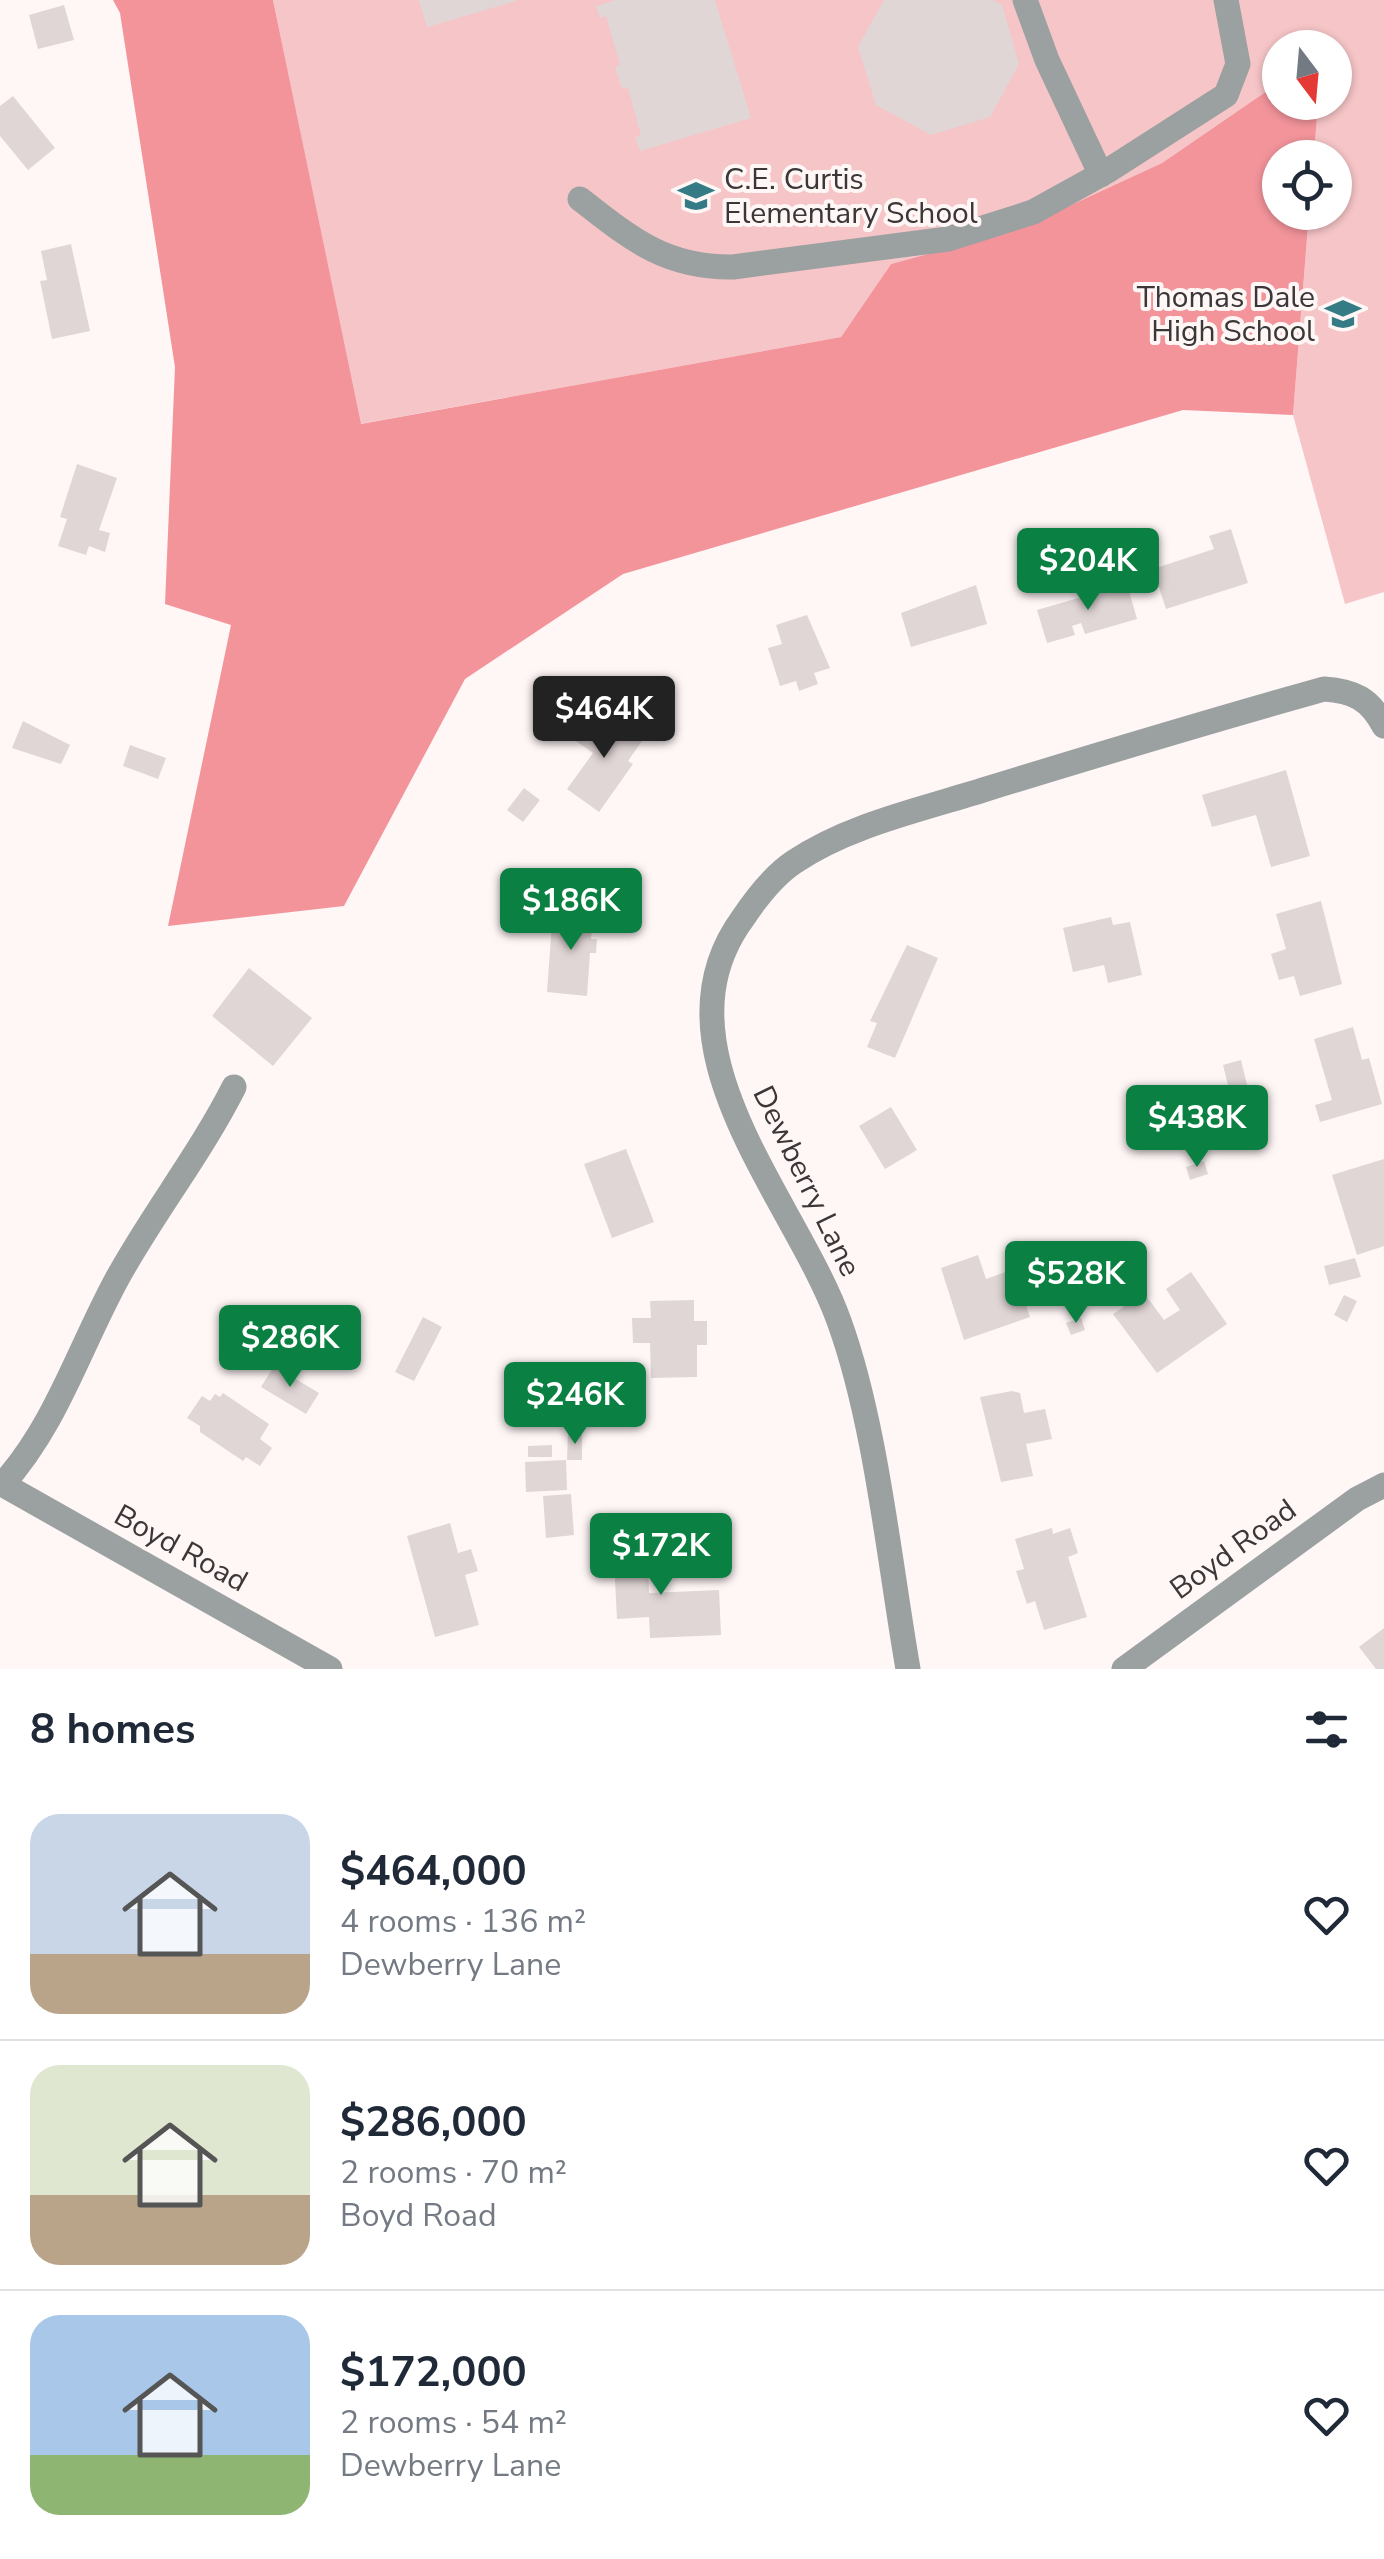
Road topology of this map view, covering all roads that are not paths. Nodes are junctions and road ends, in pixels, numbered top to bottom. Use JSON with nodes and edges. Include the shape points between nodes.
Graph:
{"nodes":[{"id":1,"x":1025,"y":0,"type":"edge"},
{"id":2,"x":1226,"y":0,"type":"edge"},
{"id":3,"x":1101,"y":175,"type":"junction"},
{"id":4,"x":580,"y":199,"type":"dead end"},
{"id":5,"x":1384,"y":726,"type":"edge"},
{"id":6,"x":234,"y":1087,"type":"dead end"},
{"id":7,"x":1,"y":1484,"type":"edge"},
{"id":8,"x":1384,"y":1485,"type":"edge"},
{"id":9,"x":330,"y":1669,"type":"edge"},
{"id":10,"x":908,"y":1669,"type":"edge"},
{"id":11,"x":1124,"y":1669,"type":"edge"}],
"edges":[{"from":1,"to":3,"type":"street"},
{"from":2,"to":3,"type":"street","via":[[1238,64],[1226,94]]},
{"from":3,"to":4,"type":"street","via":[[1033,212],[980,231],[733,266],[696,267],[660,254]]},
{"from":5,"to":10,"type":"street","name":"Dewberry Lane","via":[[1364,699],[1324,689],[1142,740],[833,840],[789,865],[734,930],[718,965],[712,1004],[725,1090],[838,1320],[856,1378]]},
{"from":6,"to":7,"type":"street","via":[[113,1286],[45,1432]]},
{"from":7,"to":9,"type":"street","name":"Boyd Road"},
{"from":8,"to":11,"type":"street","name":"Boyd Road"}]}
